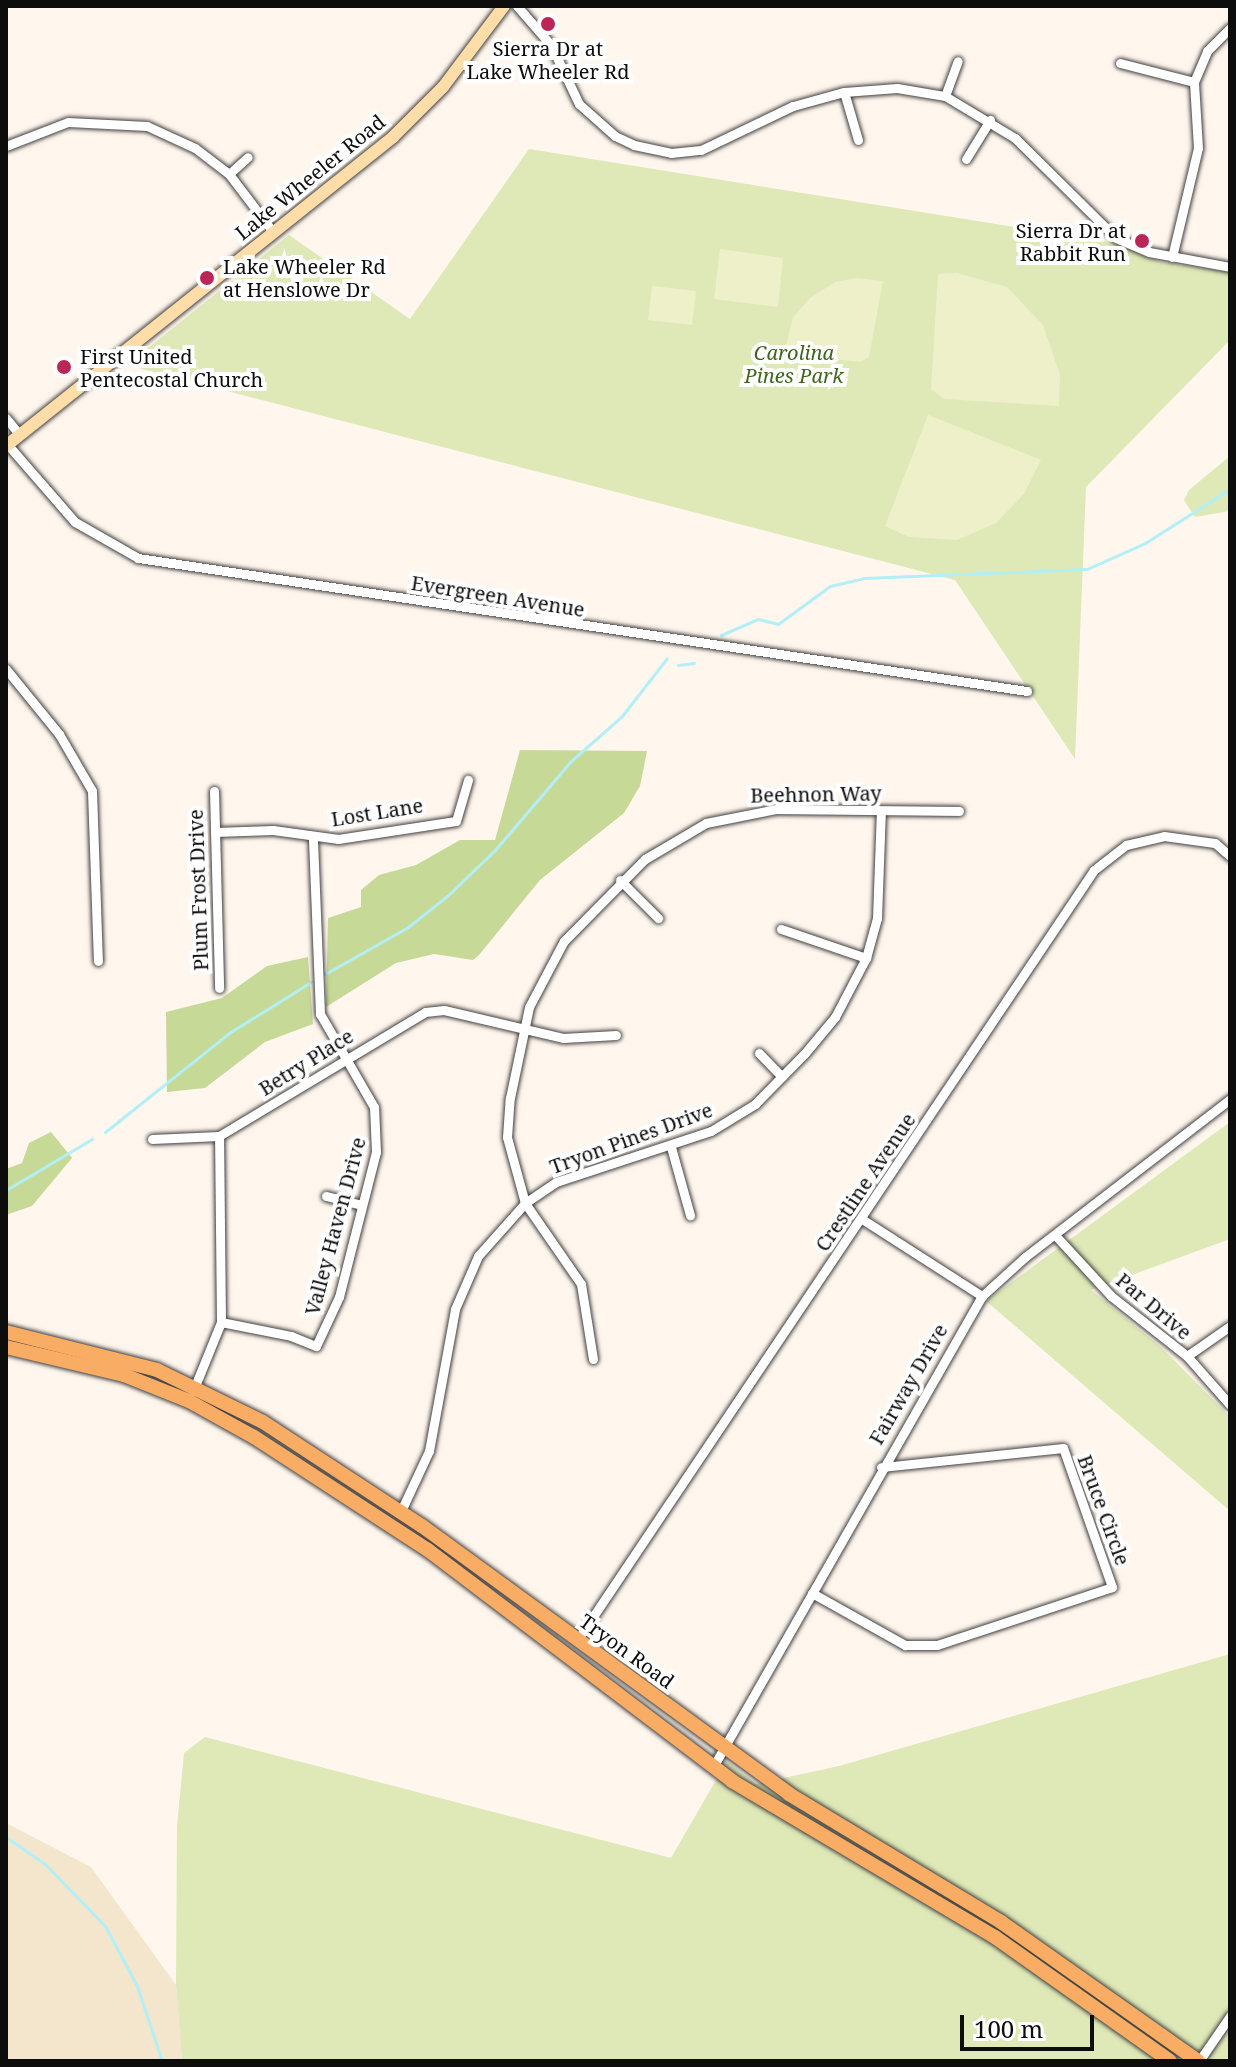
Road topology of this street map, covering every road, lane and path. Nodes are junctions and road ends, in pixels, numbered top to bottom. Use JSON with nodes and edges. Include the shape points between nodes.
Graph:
{"nodes":[{"id":1,"x":504,"y":6,"type":"edge"},
{"id":2,"x":517,"y":6,"type":"edge"},
{"id":3,"x":1230,"y":28,"type":"edge"},
{"id":4,"x":958,"y":61,"type":"dead end"},
{"id":5,"x":1120,"y":63,"type":"dead end"},
{"id":6,"x":1194,"y":82,"type":"junction"},
{"id":7,"x":844,"y":92,"type":"junction"},
{"id":8,"x":945,"y":96,"type":"junction"},
{"id":9,"x":990,"y":120,"type":"junction"},
{"id":10,"x":858,"y":140,"type":"dead end"},
{"id":11,"x":6,"y":146,"type":"edge"},
{"id":12,"x":248,"y":157,"type":"dead end"},
{"id":13,"x":966,"y":159,"type":"dead end"},
{"id":14,"x":229,"y":174,"type":"junction"},
{"id":15,"x":273,"y":232,"type":"junction"},
{"id":16,"x":1172,"y":257,"type":"junction"},
{"id":17,"x":1230,"y":267,"type":"edge"},
{"id":18,"x":6,"y":418,"type":"edge"},
{"id":19,"x":20,"y":435,"type":"junction"},
{"id":20,"x":7,"y":446,"type":"edge"},
{"id":21,"x":6,"y":669,"type":"edge"},
{"id":22,"x":1027,"y":691,"type":"dead end"},
{"id":23,"x":468,"y":780,"type":"dead end"},
{"id":24,"x":214,"y":791,"type":"dead end"},
{"id":25,"x":881,"y":811,"type":"junction"},
{"id":26,"x":959,"y":811,"type":"dead end"},
{"id":27,"x":215,"y":832,"type":"junction"},
{"id":28,"x":313,"y":838,"type":"junction"},
{"id":29,"x":1230,"y":856,"type":"edge"},
{"id":30,"x":620,"y":880,"type":"junction"},
{"id":31,"x":658,"y":918,"type":"dead end"},
{"id":32,"x":781,"y":929,"type":"dead end"},
{"id":33,"x":866,"y":958,"type":"junction"},
{"id":34,"x":98,"y":961,"type":"dead end"},
{"id":35,"x":219,"y":988,"type":"dead end"},
{"id":36,"x":523,"y":1031,"type":"junction"},
{"id":37,"x":616,"y":1035,"type":"dead end"},
{"id":38,"x":759,"y":1053,"type":"dead end"},
{"id":39,"x":346,"y":1062,"type":"junction"},
{"id":40,"x":782,"y":1077,"type":"junction"},
{"id":41,"x":1230,"y":1099,"type":"edge"},
{"id":42,"x":219,"y":1136,"type":"junction"},
{"id":43,"x":152,"y":1139,"type":"dead end"},
{"id":44,"x":671,"y":1147,"type":"junction"},
{"id":45,"x":326,"y":1196,"type":"dead end"},
{"id":46,"x":525,"y":1203,"type":"junction"},
{"id":47,"x":361,"y":1205,"type":"junction"},
{"id":48,"x":690,"y":1215,"type":"dead end"},
{"id":49,"x":862,"y":1219,"type":"junction"},
{"id":50,"x":1055,"y":1235,"type":"junction"},
{"id":51,"x":982,"y":1296,"type":"junction"},
{"id":52,"x":221,"y":1322,"type":"junction"},
{"id":53,"x":1230,"y":1326,"type":"edge"},
{"id":54,"x":6,"y":1332,"type":"edge"},
{"id":55,"x":6,"y":1347,"type":"edge"},
{"id":56,"x":1187,"y":1356,"type":"junction"},
{"id":57,"x":593,"y":1359,"type":"dead end"},
{"id":58,"x":195,"y":1385,"type":"junction"},
{"id":59,"x":189,"y":1401,"type":"junction"},
{"id":60,"x":1230,"y":1405,"type":"edge"},
{"id":61,"x":881,"y":1467,"type":"junction"},
{"id":62,"x":401,"y":1511,"type":"junction"},
{"id":63,"x":812,"y":1593,"type":"junction"},
{"id":64,"x":578,"y":1639,"type":"junction"},
{"id":65,"x":725,"y":1747,"type":"junction"},
{"id":66,"x":713,"y":1767,"type":"junction"},
{"id":67,"x":1230,"y":2016,"type":"edge"},
{"id":68,"x":1170,"y":2061,"type":"edge"},
{"id":69,"x":1198,"y":2061,"type":"edge"}],
"edges":[{"from":1,"to":15,"type":"main road","name":"Lake Wheeler Road","via":[[409,123]]},
{"from":2,"to":7,"type":"street","via":[[551,45],[568,87],[586,113],[615,136],[646,150],[684,153],[721,145],[793,106]]},
{"from":3,"to":6,"type":"street","via":[[1207,51]]},
{"from":4,"to":8,"type":"street"},
{"from":5,"to":6,"type":"street"},
{"from":6,"to":16,"type":"street","via":[[1196,159]]},
{"from":7,"to":8,"type":"street","via":[[897,88]]},
{"from":7,"to":10,"type":"street"},
{"from":8,"to":9,"type":"street"},
{"from":9,"to":13,"type":"street"},
{"from":9,"to":16,"type":"street","via":[[1029,151],[1116,238]]},
{"from":11,"to":14,"type":"street","via":[[68,122],[125,121],[167,133]]},
{"from":12,"to":14,"type":"street"},
{"from":14,"to":15,"type":"street"},
{"from":15,"to":19,"type":"main road","name":"Lake Wheeler Road"},
{"from":16,"to":17,"type":"street"},
{"from":18,"to":19,"type":"street"},
{"from":19,"to":20,"type":"main road","name":"Lake Wheeler Road"},
{"from":20,"to":22,"type":"street","name":"Evergreen Avenue","via":[[75,522],[138,558]]},
{"from":21,"to":34,"type":"street","via":[[59,734],[92,791]]},
{"from":23,"to":28,"type":"street","name":"Lost Lane","via":[[456,821]]},
{"from":24,"to":27,"type":"street","name":"Plum Frost Drive"},
{"from":25,"to":26,"type":"street","name":"Beehnon Way"},
{"from":25,"to":30,"type":"street","name":"Beehnon Way","via":[[745,812],[680,837]]},
{"from":25,"to":33,"type":"street","name":"Tryon Pines Drive","via":[[877,918]]},
{"from":27,"to":28,"type":"street","name":"Lost Lane","via":[[273,830]]},
{"from":27,"to":35,"type":"street","name":"Plum Frost Drive"},
{"from":28,"to":39,"type":"street","name":"Valley Haven Drive","via":[[320,1014]]},
{"from":29,"to":49,"type":"street","name":"Crestline Avenue","via":[[1215,843],[1164,836],[1126,845],[1094,870]]},
{"from":30,"to":31,"type":"street"},
{"from":30,"to":36,"type":"street","name":"Beehnon Way","via":[[564,941],[544,972]]},
{"from":32,"to":33,"type":"street"},
{"from":33,"to":40,"type":"street","name":"Tryon Pines Drive","via":[[835,1017]]},
{"from":36,"to":37,"type":"street","name":"Betry Place","via":[[563,1038]]},
{"from":36,"to":39,"type":"street","name":"Betry Place","via":[[444,1010],[425,1012],[390,1028]]},
{"from":36,"to":46,"type":"street","name":"Beehnon Way","via":[[507,1137]]},
{"from":38,"to":40,"type":"street"},
{"from":39,"to":42,"type":"street","name":"Betry Place","via":[[296,1085]]},
{"from":39,"to":47,"type":"street","name":"Valley Haven Drive","via":[[374,1107],[378,1130]]},
{"from":40,"to":44,"type":"street","name":"Tryon Pines Drive","via":[[755,1104]]},
{"from":41,"to":50,"type":"street","name":"Fairway Drive"},
{"from":42,"to":43,"type":"street"},
{"from":42,"to":52,"type":"street"},
{"from":44,"to":46,"type":"street","name":"Tryon Pines Drive","via":[[556,1182]]},
{"from":44,"to":48,"type":"street"},
{"from":45,"to":47,"type":"street"},
{"from":46,"to":57,"type":"street","name":"Beehnon Way","via":[[581,1284]]},
{"from":46,"to":62,"type":"street","name":"Tryon Pines Drive","via":[[478,1256],[464,1282],[449,1334],[429,1451]]},
{"from":47,"to":52,"type":"street","name":"Valley Haven Drive","via":[[339,1297],[316,1346]]},
{"from":49,"to":51,"type":"street"},
{"from":49,"to":64,"type":"street","name":"Crestline Avenue"},
{"from":50,"to":51,"type":"street","name":"Fairway Drive"},
{"from":50,"to":56,"type":"street","name":"Par Drive","via":[[1111,1296]]},
{"from":51,"to":61,"type":"street","name":"Fairway Drive"},
{"from":52,"to":58,"type":"street"},
{"from":53,"to":56,"type":"street"},
{"from":54,"to":58,"type":"main road","name":"Tryon Road","via":[[107,1355]]},
{"from":55,"to":59,"type":"main road","name":"Tryon Road","via":[[102,1368]]},
{"from":56,"to":60,"type":"street","name":"Par Drive"},
{"from":58,"to":59,"type":"street"},
{"from":58,"to":62,"type":"main road","name":"Tryon Road"},
{"from":59,"to":66,"type":"main road","name":"Tryon Road","via":[[428,1550]]},
{"from":61,"to":63,"type":"street","name":"Fairway Drive"},
{"from":61,"to":63,"type":"street","name":"Bruce Circle","via":[[1063,1448],[1112,1587],[937,1645],[905,1645]]},
{"from":62,"to":64,"type":"main road","name":"Tryon Road"},
{"from":63,"to":65,"type":"street","name":"Fairway Drive"},
{"from":64,"to":65,"type":"main road","name":"Tryon Road"},
{"from":65,"to":66,"type":"street","name":"Fairway Drive"},
{"from":65,"to":69,"type":"main road","name":"Tryon Road","via":[[813,1810],[1001,1922]]},
{"from":66,"to":68,"type":"main road","name":"Tryon Road","via":[[995,1937]]},
{"from":67,"to":69,"type":"street"}]}
